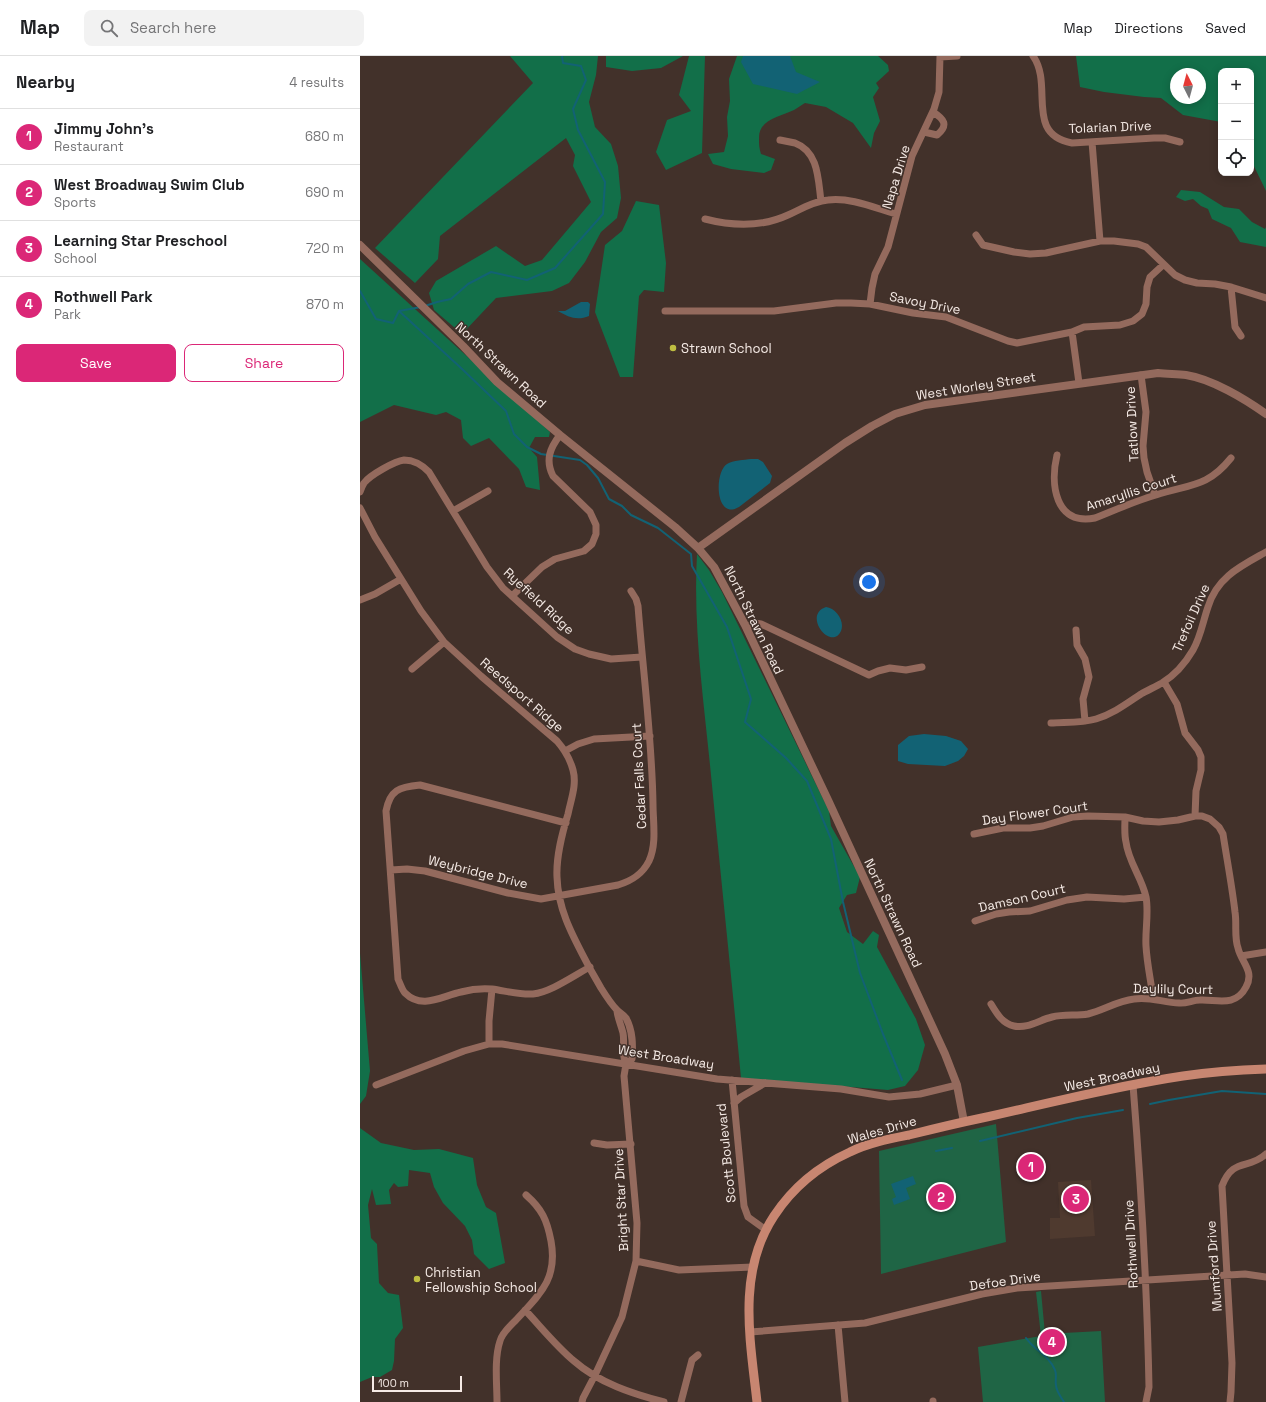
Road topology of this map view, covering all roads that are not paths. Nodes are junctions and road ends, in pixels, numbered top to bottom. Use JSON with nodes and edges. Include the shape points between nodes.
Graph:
{"nodes":[{"id":1,"x":957,"y":56,"type":"edge"},
{"id":2,"x":1033,"y":56,"type":"edge"},
{"id":3,"x":940,"y":57,"type":"edge"},
{"id":4,"x":933,"y":112,"type":"junction"},
{"id":5,"x":924,"y":132,"type":"junction"},
{"id":6,"x":780,"y":140,"type":"dead end"},
{"id":7,"x":1092,"y":142,"type":"junction"},
{"id":8,"x":1180,"y":142,"type":"dead end"},
{"id":9,"x":821,"y":201,"type":"junction"},
{"id":10,"x":896,"y":214,"type":"junction"},
{"id":11,"x":705,"y":219,"type":"dead end"},
{"id":12,"x":976,"y":235,"type":"dead end"},
{"id":13,"x":1100,"y":241,"type":"junction"},
{"id":14,"x":360,"y":245,"type":"edge"},
{"id":15,"x":1162,"y":265,"type":"junction"},
{"id":16,"x":1231,"y":287,"type":"junction"},
{"id":17,"x":1266,"y":298,"type":"edge"},
{"id":18,"x":870,"y":304,"type":"junction"},
{"id":19,"x":665,"y":312,"type":"dead end"},
{"id":20,"x":1072,"y":332,"type":"junction"},
{"id":21,"x":1241,"y":336,"type":"dead end"},
{"id":22,"x":1140,"y":375,"type":"junction"},
{"id":23,"x":1079,"y":383,"type":"junction"},
{"id":24,"x":1266,"y":414,"type":"edge"},
{"id":25,"x":560,"y":435,"type":"junction"},
{"id":26,"x":1057,"y":455,"type":"dead end"},
{"id":27,"x":1231,"y":458,"type":"dead end"},
{"id":28,"x":488,"y":491,"type":"dead end"},
{"id":29,"x":360,"y":492,"type":"edge"},
{"id":30,"x":1155,"y":495,"type":"junction"},
{"id":31,"x":360,"y":508,"type":"edge"},
{"id":32,"x":453,"y":511,"type":"junction"},
{"id":33,"x":698,"y":548,"type":"junction"},
{"id":34,"x":1266,"y":552,"type":"edge"},
{"id":35,"x":401,"y":579,"type":"junction"},
{"id":36,"x":631,"y":591,"type":"dead end"},
{"id":37,"x":512,"y":596,"type":"junction"},
{"id":38,"x":360,"y":600,"type":"edge"},
{"id":39,"x":746,"y":627,"type":"junction"},
{"id":40,"x":1076,"y":630,"type":"dead end"},
{"id":41,"x":444,"y":642,"type":"junction"},
{"id":42,"x":642,"y":657,"type":"junction"},
{"id":43,"x":922,"y":667,"type":"dead end"},
{"id":44,"x":412,"y":669,"type":"dead end"},
{"id":45,"x":1164,"y":682,"type":"junction"},
{"id":46,"x":1085,"y":721,"type":"junction"},
{"id":47,"x":1050,"y":723,"type":"dead end"},
{"id":48,"x":650,"y":736,"type":"junction"},
{"id":49,"x":565,"y":752,"type":"junction"},
{"id":50,"x":1195,"y":816,"type":"junction"},
{"id":51,"x":1125,"y":817,"type":"junction"},
{"id":52,"x":566,"y":823,"type":"junction"},
{"id":53,"x":974,"y":834,"type":"dead end"},
{"id":54,"x":391,"y":870,"type":"junction"},
{"id":55,"x":559,"y":896,"type":"junction"},
{"id":56,"x":1146,"y":897,"type":"junction"},
{"id":57,"x":975,"y":921,"type":"dead end"},
{"id":58,"x":1266,"y":952,"type":"edge"},
{"id":59,"x":1241,"y":956,"type":"junction"},
{"id":60,"x":590,"y":967,"type":"junction"},
{"id":61,"x":492,"y":989,"type":"junction"},
{"id":62,"x":1153,"y":998,"type":"junction"},
{"id":63,"x":991,"y":1004,"type":"dead end"},
{"id":64,"x":489,"y":1044,"type":"junction"},
{"id":65,"x":626,"y":1064,"type":"junction"},
{"id":66,"x":1266,"y":1069,"type":"edge"},
{"id":67,"x":732,"y":1080,"type":"junction"},
{"id":68,"x":765,"y":1083,"type":"junction"},
{"id":69,"x":1133,"y":1084,"type":"junction"},
{"id":70,"x":376,"y":1085,"type":"dead end"},
{"id":71,"x":957,"y":1085,"type":"junction"},
{"id":72,"x":734,"y":1104,"type":"junction"},
{"id":73,"x":964,"y":1122,"type":"junction"},
{"id":74,"x":594,"y":1143,"type":"dead end"},
{"id":75,"x":631,"y":1144,"type":"junction"},
{"id":76,"x":1266,"y":1154,"type":"edge"},
{"id":77,"x":526,"y":1195,"type":"dead end"},
{"id":78,"x":766,"y":1230,"type":"junction"},
{"id":79,"x":636,"y":1261,"type":"junction"},
{"id":80,"x":753,"y":1267,"type":"junction"},
{"id":81,"x":1226,"y":1275,"type":"junction"},
{"id":82,"x":1266,"y":1277,"type":"edge"},
{"id":83,"x":1145,"y":1280,"type":"junction"},
{"id":84,"x":525,"y":1310,"type":"junction"},
{"id":85,"x":838,"y":1325,"type":"junction"},
{"id":86,"x":750,"y":1332,"type":"junction"},
{"id":87,"x":698,"y":1355,"type":"dead end"},
{"id":88,"x":595,"y":1375,"type":"junction"},
{"id":89,"x":497,"y":1402,"type":"edge"},
{"id":90,"x":582,"y":1402,"type":"edge"},
{"id":91,"x":664,"y":1402,"type":"edge"},
{"id":92,"x":681,"y":1402,"type":"edge"},
{"id":93,"x":757,"y":1402,"type":"edge"},
{"id":94,"x":845,"y":1402,"type":"edge"},
{"id":95,"x":1146,"y":1402,"type":"edge"},
{"id":96,"x":1230,"y":1402,"type":"edge"}],
"edges":[{"from":1,"to":3,"type":"street"},
{"from":2,"to":7,"type":"street","name":"Tolarian Drive","via":[[1041,75],[1045,123],[1049,132],[1063,141]]},
{"from":3,"to":4,"type":"street","name":"Napa Drive","via":[[939,92]]},
{"from":4,"to":5,"type":"street","name":"Napa Drive"},
{"from":4,"to":5,"type":"street","via":[[941,117],[943,130],[937,135]]},
{"from":5,"to":10,"type":"street","name":"Napa Drive","via":[[912,156]]},
{"from":6,"to":9,"type":"street","via":[[805,148],[812,156]]},
{"from":7,"to":8,"type":"street","name":"Tolarian Drive","via":[[1165,138]]},
{"from":7,"to":13,"type":"street"},
{"from":9,"to":10,"type":"street","via":[[845,200]]},
{"from":9,"to":11,"type":"street","via":[[786,216],[761,223],[729,224]]},
{"from":10,"to":18,"type":"street","name":"Napa Drive","via":[[888,247],[875,274]]},
{"from":12,"to":13,"type":"street","via":[[983,245],[1030,254],[1052,252]]},
{"from":13,"to":15,"type":"street","via":[[1146,247]]},
{"from":14,"to":25,"type":"street","name":"North Strawn Road","via":[[497,382]]},
{"from":15,"to":16,"type":"street","via":[[1185,280]]},
{"from":15,"to":20,"type":"street","name":"Savoy Drive","via":[[1150,277],[1146,304],[1142,314],[1133,321]]},
{"from":16,"to":17,"type":"street"},
{"from":16,"to":21,"type":"street","via":[[1235,327]]},
{"from":18,"to":19,"type":"street","name":"Savoy Drive","via":[[836,303],[774,312]]},
{"from":18,"to":20,"type":"street","name":"Savoy Drive","via":[[946,317],[1017,343]]},
{"from":20,"to":23,"type":"street"},
{"from":22,"to":23,"type":"street","name":"West Worley Street"},
{"from":22,"to":24,"type":"street","name":"West Worley Street","via":[[1187,375],[1214,384]]},
{"from":22,"to":30,"type":"street","name":"Tatlow Drive","via":[[1146,412],[1144,458]]},
{"from":23,"to":33,"type":"street","name":"West Worley Street","via":[[925,404],[894,414],[845,443]]},
{"from":25,"to":33,"type":"street","name":"North Strawn Road"},
{"from":25,"to":37,"type":"street","via":[[549,453],[550,470],[590,512],[596,524],[596,534],[592,544],[584,551],[555,559],[542,567]]},
{"from":26,"to":30,"type":"street","name":"Amaryllis Court","via":[[1054,466],[1058,498],[1061,507],[1075,518],[1095,518]]},
{"from":27,"to":30,"type":"street","name":"Amaryllis Court","via":[[1224,468],[1206,480]]},
{"from":28,"to":32,"type":"street"},
{"from":29,"to":32,"type":"street","name":"Ryefield Ridge","via":[[364,482],[383,469],[402,460],[417,462],[430,472]]},
{"from":31,"to":35,"type":"street","name":"Reedsport Ridge"},
{"from":32,"to":37,"type":"street","name":"Ryefield Ridge","via":[[486,567]]},
{"from":33,"to":39,"type":"street","name":"North Strawn Road","via":[[714,567]]},
{"from":34,"to":45,"type":"street","name":"Trefoil Drive","via":[[1230,573],[1221,582],[1210,600],[1194,649]]},
{"from":35,"to":38,"type":"street"},
{"from":35,"to":41,"type":"street","name":"Reedsport Ridge"},
{"from":36,"to":42,"type":"street","name":"Cedar Falls Court","via":[[638,606]]},
{"from":37,"to":42,"type":"street","name":"Ryefield Ridge","via":[[557,637],[575,649],[611,659]]},
{"from":39,"to":43,"type":"street","via":[[755,623],[761,624],[868,675],[890,668],[906,670]]},
{"from":39,"to":71,"type":"street","name":"North Strawn Road","via":[[828,800]]},
{"from":40,"to":46,"type":"street","via":[[1077,645],[1085,659],[1090,677],[1083,699]]},
{"from":41,"to":44,"type":"street"},
{"from":41,"to":49,"type":"street","name":"Reedsport Ridge","via":[[553,737]]},
{"from":42,"to":48,"type":"street","name":"Cedar Falls Court"},
{"from":45,"to":46,"type":"street","name":"Trefoil Drive","via":[[1113,713]]},
{"from":45,"to":50,"type":"street","via":[[1177,704],[1186,733],[1202,757]]},
{"from":46,"to":47,"type":"street","name":"Trefoil Drive"},
{"from":48,"to":49,"type":"street","via":[[594,739]]},
{"from":48,"to":55,"type":"street","name":"Cedar Falls Court","via":[[654,835],[647,865],[630,881]]},
{"from":49,"to":52,"type":"street","name":"Reedsport Ridge","via":[[573,769],[574,780],[574,792]]},
{"from":50,"to":51,"type":"street","name":"Day Flower Court","via":[[1158,822]]},
{"from":50,"to":59,"type":"street","via":[[1202,816],[1216,824],[1223,834],[1236,913],[1236,942]]},
{"from":51,"to":53,"type":"street","name":"Day Flower Court","via":[[1072,817],[1043,826],[1003,828]]},
{"from":51,"to":56,"type":"street","via":[[1126,842]]},
{"from":52,"to":54,"type":"street","via":[[420,785],[401,788],[393,793],[386,812]]},
{"from":52,"to":55,"type":"street","name":"Reedsport Ridge","via":[[557,860]]},
{"from":54,"to":55,"type":"street","name":"Weybridge Drive","via":[[425,871],[528,898]]},
{"from":54,"to":61,"type":"street","via":[[398,979],[405,992],[417,1001],[429,1002],[459,992],[479,988]]},
{"from":55,"to":60,"type":"street","name":"Reedsport Ridge","via":[[567,924]]},
{"from":56,"to":57,"type":"street","name":"Damson Court","via":[[1087,897],[1067,900],[1030,912],[996,914]]},
{"from":56,"to":62,"type":"street","via":[[1146,947]]},
{"from":58,"to":59,"type":"street"},
{"from":59,"to":62,"type":"street","name":"Daylily Court","via":[[1248,967],[1248,982],[1246,988],[1234,999],[1225,1002],[1198,1000],[1180,1003]]},
{"from":60,"to":61,"type":"street","via":[[542,992],[520,994]]},
{"from":60,"to":65,"type":"street","name":"Reedsport Ridge","via":[[617,1011],[623,1033],[623,1058]]},
{"from":61,"to":64,"type":"street","via":[[488,1021]]},
{"from":62,"to":63,"type":"street","name":"Daylily Court","via":[[1136,998],[1087,1014],[1052,1017],[1024,1027],[1009,1025],[1003,1021]]},
{"from":64,"to":65,"type":"street","name":"West Broadway","via":[[510,1045]]},
{"from":64,"to":70,"type":"street","name":"West Broadway"},
{"from":65,"to":67,"type":"street","name":"West Broadway"},
{"from":65,"to":75,"type":"street","name":"Bright Star Drive","via":[[624,1076]]},
{"from":66,"to":69,"type":"main road","name":"West Broadway","via":[[1185,1076]]},
{"from":67,"to":68,"type":"street","name":"West Broadway"},
{"from":67,"to":72,"type":"street","name":"Scott Boulevard"},
{"from":68,"to":71,"type":"street","name":"West Broadway","via":[[841,1089],[889,1097],[920,1094]]},
{"from":68,"to":72,"type":"street"},
{"from":69,"to":73,"type":"main road","name":"West Broadway"},
{"from":69,"to":83,"type":"street","name":"Rothwell Drive"},
{"from":71,"to":73,"type":"street","name":"North Strawn Road"},
{"from":72,"to":78,"type":"street","name":"Scott Boulevard","via":[[744,1206],[748,1217]]},
{"from":73,"to":78,"type":"main road","name":"Wales Drive","via":[[886,1140],[833,1160],[790,1194]]},
{"from":74,"to":75,"type":"street"},
{"from":75,"to":79,"type":"street","name":"Bright Star Drive","via":[[637,1223]]},
{"from":76,"to":81,"type":"street","name":"Mumford Drive","via":[[1261,1159],[1233,1169],[1225,1177],[1222,1186]]},
{"from":77,"to":84,"type":"street","via":[[536,1203],[548,1224],[553,1250],[552,1270],[546,1286]]},
{"from":78,"to":80,"type":"main road"},
{"from":79,"to":80,"type":"street","via":[[679,1270]]},
{"from":79,"to":88,"type":"street","name":"Bright Star Drive","via":[[622,1317]]},
{"from":80,"to":86,"type":"main road","via":[[749,1298]]},
{"from":81,"to":82,"type":"street","name":"Defoe Drive"},
{"from":81,"to":83,"type":"street","name":"Defoe Drive"},
{"from":81,"to":96,"type":"street","name":"Mumford Drive","via":[[1232,1363]]},
{"from":83,"to":85,"type":"street","name":"Defoe Drive","via":[[1017,1288],[982,1294],[865,1323]]},
{"from":83,"to":95,"type":"street","name":"Rothwell Drive","via":[[1149,1382]]},
{"from":84,"to":88,"type":"street","via":[[575,1362]]},
{"from":84,"to":89,"type":"street","via":[[500,1340],[497,1354]]},
{"from":85,"to":86,"type":"street","name":"Defoe Drive"},
{"from":85,"to":94,"type":"street"},
{"from":86,"to":93,"type":"main road"},
{"from":87,"to":92,"type":"street","via":[[692,1360]]},
{"from":88,"to":90,"type":"street","name":"Bright Star Drive"},
{"from":88,"to":91,"type":"street","via":[[622,1389]]}]}
